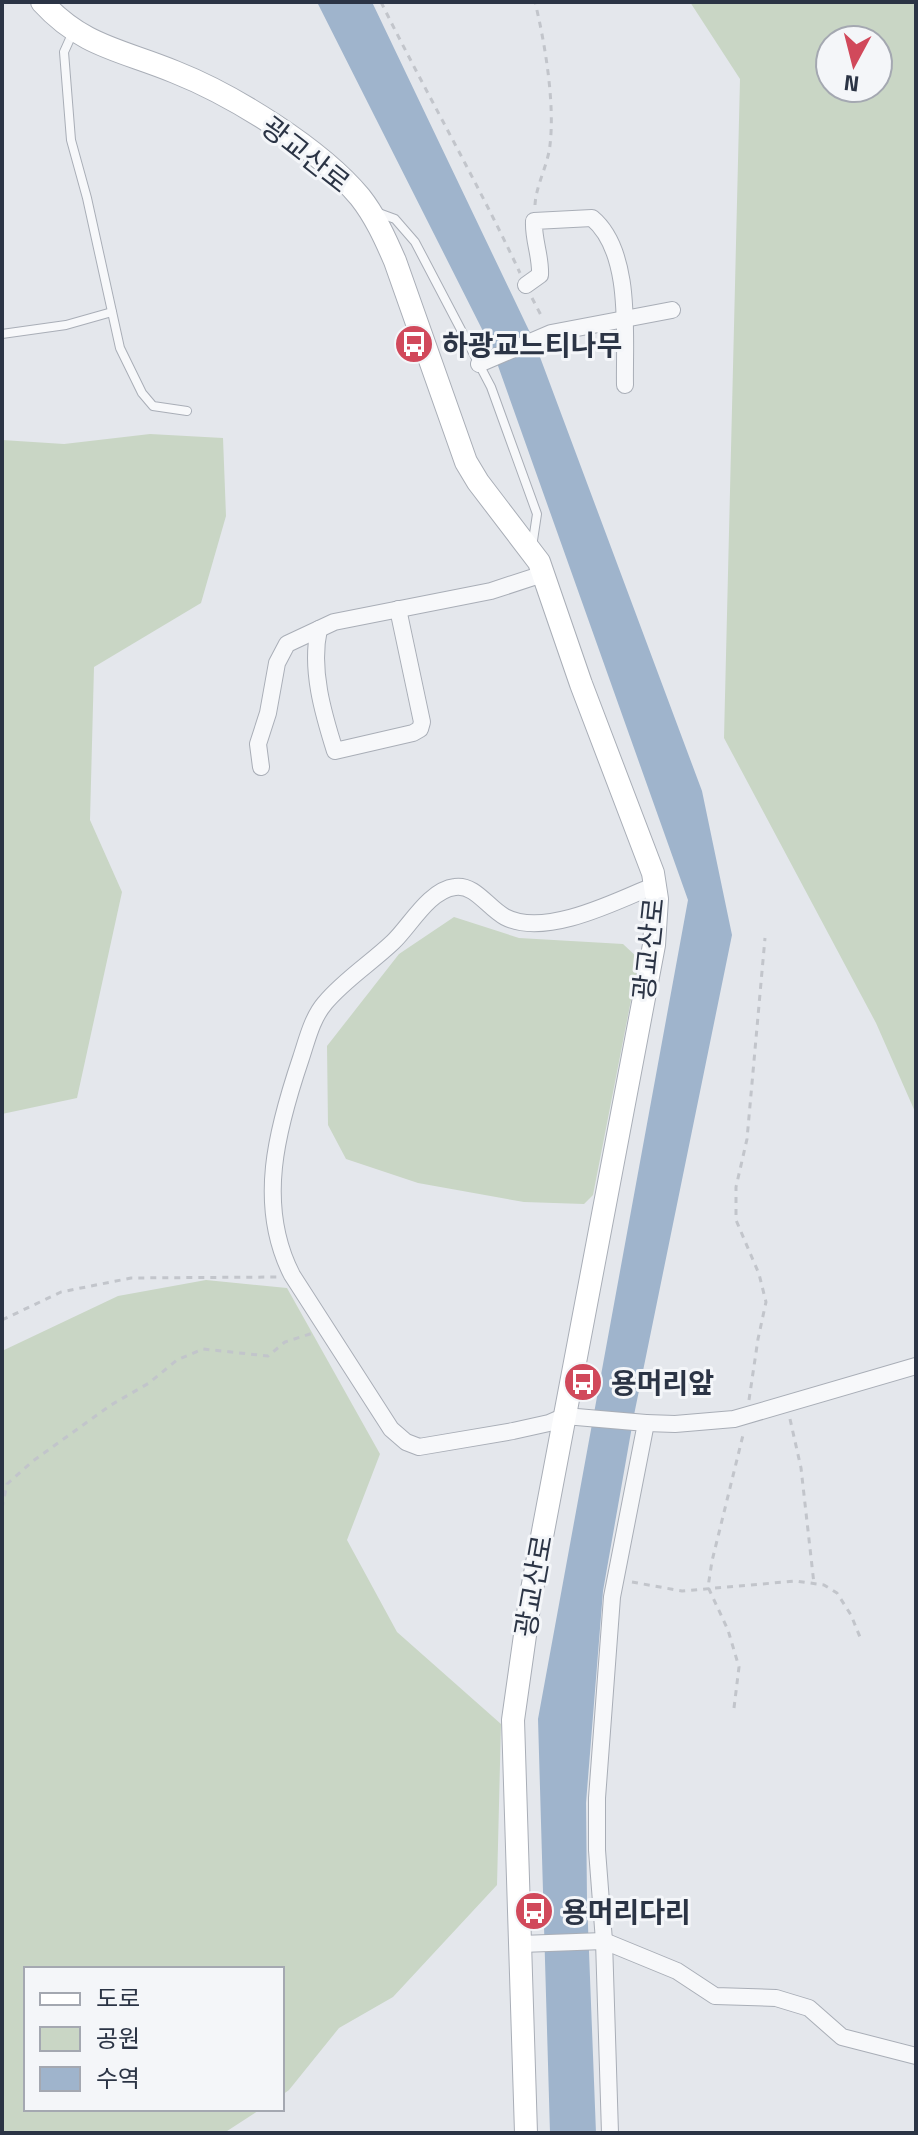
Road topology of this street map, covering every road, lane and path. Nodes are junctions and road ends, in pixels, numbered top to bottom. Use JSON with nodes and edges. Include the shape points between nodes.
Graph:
{"nodes":[{"id":1,"x":42,"y":2,"type":"edge"},
{"id":2,"x":381,"y":2,"type":"edge"},
{"id":3,"x":535,"y":2,"type":"edge"},
{"id":4,"x":74,"y":31,"type":"junction"},
{"id":5,"x":369,"y":210,"type":"junction"},
{"id":6,"x":534,"y":221,"type":"junction"},
{"id":7,"x":526,"y":285,"type":"junction"},
{"id":8,"x":672,"y":310,"type":"dead end"},
{"id":9,"x":112,"y":312,"type":"junction"},
{"id":10,"x":624,"y":319,"type":"junction"},
{"id":11,"x":2,"y":334,"type":"edge"},
{"id":12,"x":548,"y":335,"type":"junction"},
{"id":13,"x":486,"y":362,"type":"junction"},
{"id":14,"x":625,"y":385,"type":"dead end"},
{"id":15,"x":187,"y":411,"type":"dead end"},
{"id":16,"x":531,"y":551,"type":"junction"},
{"id":17,"x":543,"y":574,"type":"junction"},
{"id":18,"x":398,"y":609,"type":"junction"},
{"id":19,"x":319,"y":629,"type":"junction"},
{"id":20,"x":261,"y":767,"type":"dead end"},
{"id":21,"x":655,"y":885,"type":"junction"},
{"id":22,"x":765,"y":938,"type":"dead end"},
{"id":23,"x":292,"y":1275,"type":"junction"},
{"id":24,"x":2,"y":1320,"type":"edge"},
{"id":25,"x":326,"y":1328,"type":"junction"},
{"id":26,"x":916,"y":1366,"type":"edge"},
{"id":27,"x":786,"y":1403,"type":"junction"},
{"id":28,"x":748,"y":1415,"type":"junction"},
{"id":29,"x":574,"y":1416,"type":"junction"},
{"id":30,"x":642,"y":1422,"type":"junction"},
{"id":31,"x":2,"y":1508,"type":"edge"},
{"id":32,"x":614,"y":1580,"type":"junction"},
{"id":33,"x":814,"y":1584,"type":"junction"},
{"id":34,"x":708,"y":1587,"type":"junction"},
{"id":35,"x":862,"y":1642,"type":"dead end"},
{"id":36,"x":734,"y":1708,"type":"dead end"},
{"id":37,"x":602,"y":1941,"type":"junction"},
{"id":38,"x":528,"y":1944,"type":"junction"},
{"id":39,"x":916,"y":2056,"type":"edge"},
{"id":40,"x":526,"y":2133,"type":"edge"},
{"id":41,"x":610,"y":2133,"type":"edge"}],
"edges":[{"from":1,"to":4,"type":"street","name":"광교산로"},
{"from":2,"to":7,"type":"path"},
{"from":3,"to":6,"type":"path","via":[[552,125]]},
{"from":4,"to":5,"type":"street","name":"광교산로","via":[[221,93],[328,164]]},
{"from":4,"to":9,"type":"lane","via":[[64,52],[71,140]]},
{"from":5,"to":13,"type":"lane","via":[[395,219],[415,242]]},
{"from":5,"to":16,"type":"street","name":"광교산로","via":[[395,261],[466,462]]},
{"from":6,"to":7,"type":"street","via":[[540,275]]},
{"from":6,"to":10,"type":"street","via":[[592,218],[603,227],[614,251]]},
{"from":7,"to":12,"type":"path"},
{"from":8,"to":10,"type":"street"},
{"from":9,"to":11,"type":"lane"},
{"from":9,"to":15,"type":"lane","via":[[120,348],[142,393],[153,406]]},
{"from":10,"to":12,"type":"street"},
{"from":10,"to":14,"type":"street"},
{"from":12,"to":13,"type":"street"},
{"from":13,"to":16,"type":"lane","via":[[537,514]]},
{"from":16,"to":17,"type":"street","name":"광교산로"},
{"from":17,"to":18,"type":"street","via":[[491,591]]},
{"from":17,"to":21,"type":"street","name":"광교산로"},
{"from":18,"to":19,"type":"street"},
{"from":18,"to":19,"type":"street","via":[[420,729],[335,751],[322,711]]},
{"from":19,"to":20,"type":"street","via":[[287,644],[277,663],[258,744]]},
{"from":21,"to":23,"type":"street","via":[[554,922],[505,918],[469,888],[452,886],[426,903],[395,941],[324,1004],[291,1089],[273,1163],[277,1234]]},
{"from":21,"to":29,"type":"street","name":"광교산로","via":[[654,945]]},
{"from":22,"to":28,"type":"path","via":[[747,1139],[736,1187],[736,1220],[766,1302]]},
{"from":23,"to":24,"type":"path","via":[[131,1278],[61,1292]]},
{"from":23,"to":25,"type":"street"},
{"from":25,"to":29,"type":"street","via":[[391,1429],[419,1447]]},
{"from":25,"to":31,"type":"path","via":[[285,1342],[268,1356],[203,1349],[177,1360],[33,1461],[7,1484]]},
{"from":26,"to":27,"type":"street"},
{"from":27,"to":28,"type":"street"},
{"from":27,"to":33,"type":"path","via":[[801,1468]]},
{"from":28,"to":30,"type":"street","via":[[675,1424]]},
{"from":28,"to":34,"type":"path"},
{"from":29,"to":30,"type":"street"},
{"from":29,"to":38,"type":"street","name":"광교산로","via":[[516,1683],[513,1756]]},
{"from":30,"to":32,"type":"street"},
{"from":32,"to":34,"type":"path","via":[[682,1591]]},
{"from":32,"to":37,"type":"street","via":[[597,1798]]},
{"from":33,"to":34,"type":"path"},
{"from":33,"to":35,"type":"path","via":[[837,1593]]},
{"from":34,"to":36,"type":"path","via":[[739,1667]]},
{"from":37,"to":38,"type":"street"},
{"from":37,"to":39,"type":"street","via":[[677,1971],[715,1996],[776,1998],[809,2008],[842,2037]]},
{"from":37,"to":41,"type":"street"},
{"from":38,"to":40,"type":"street","name":"광교산로"}]}
